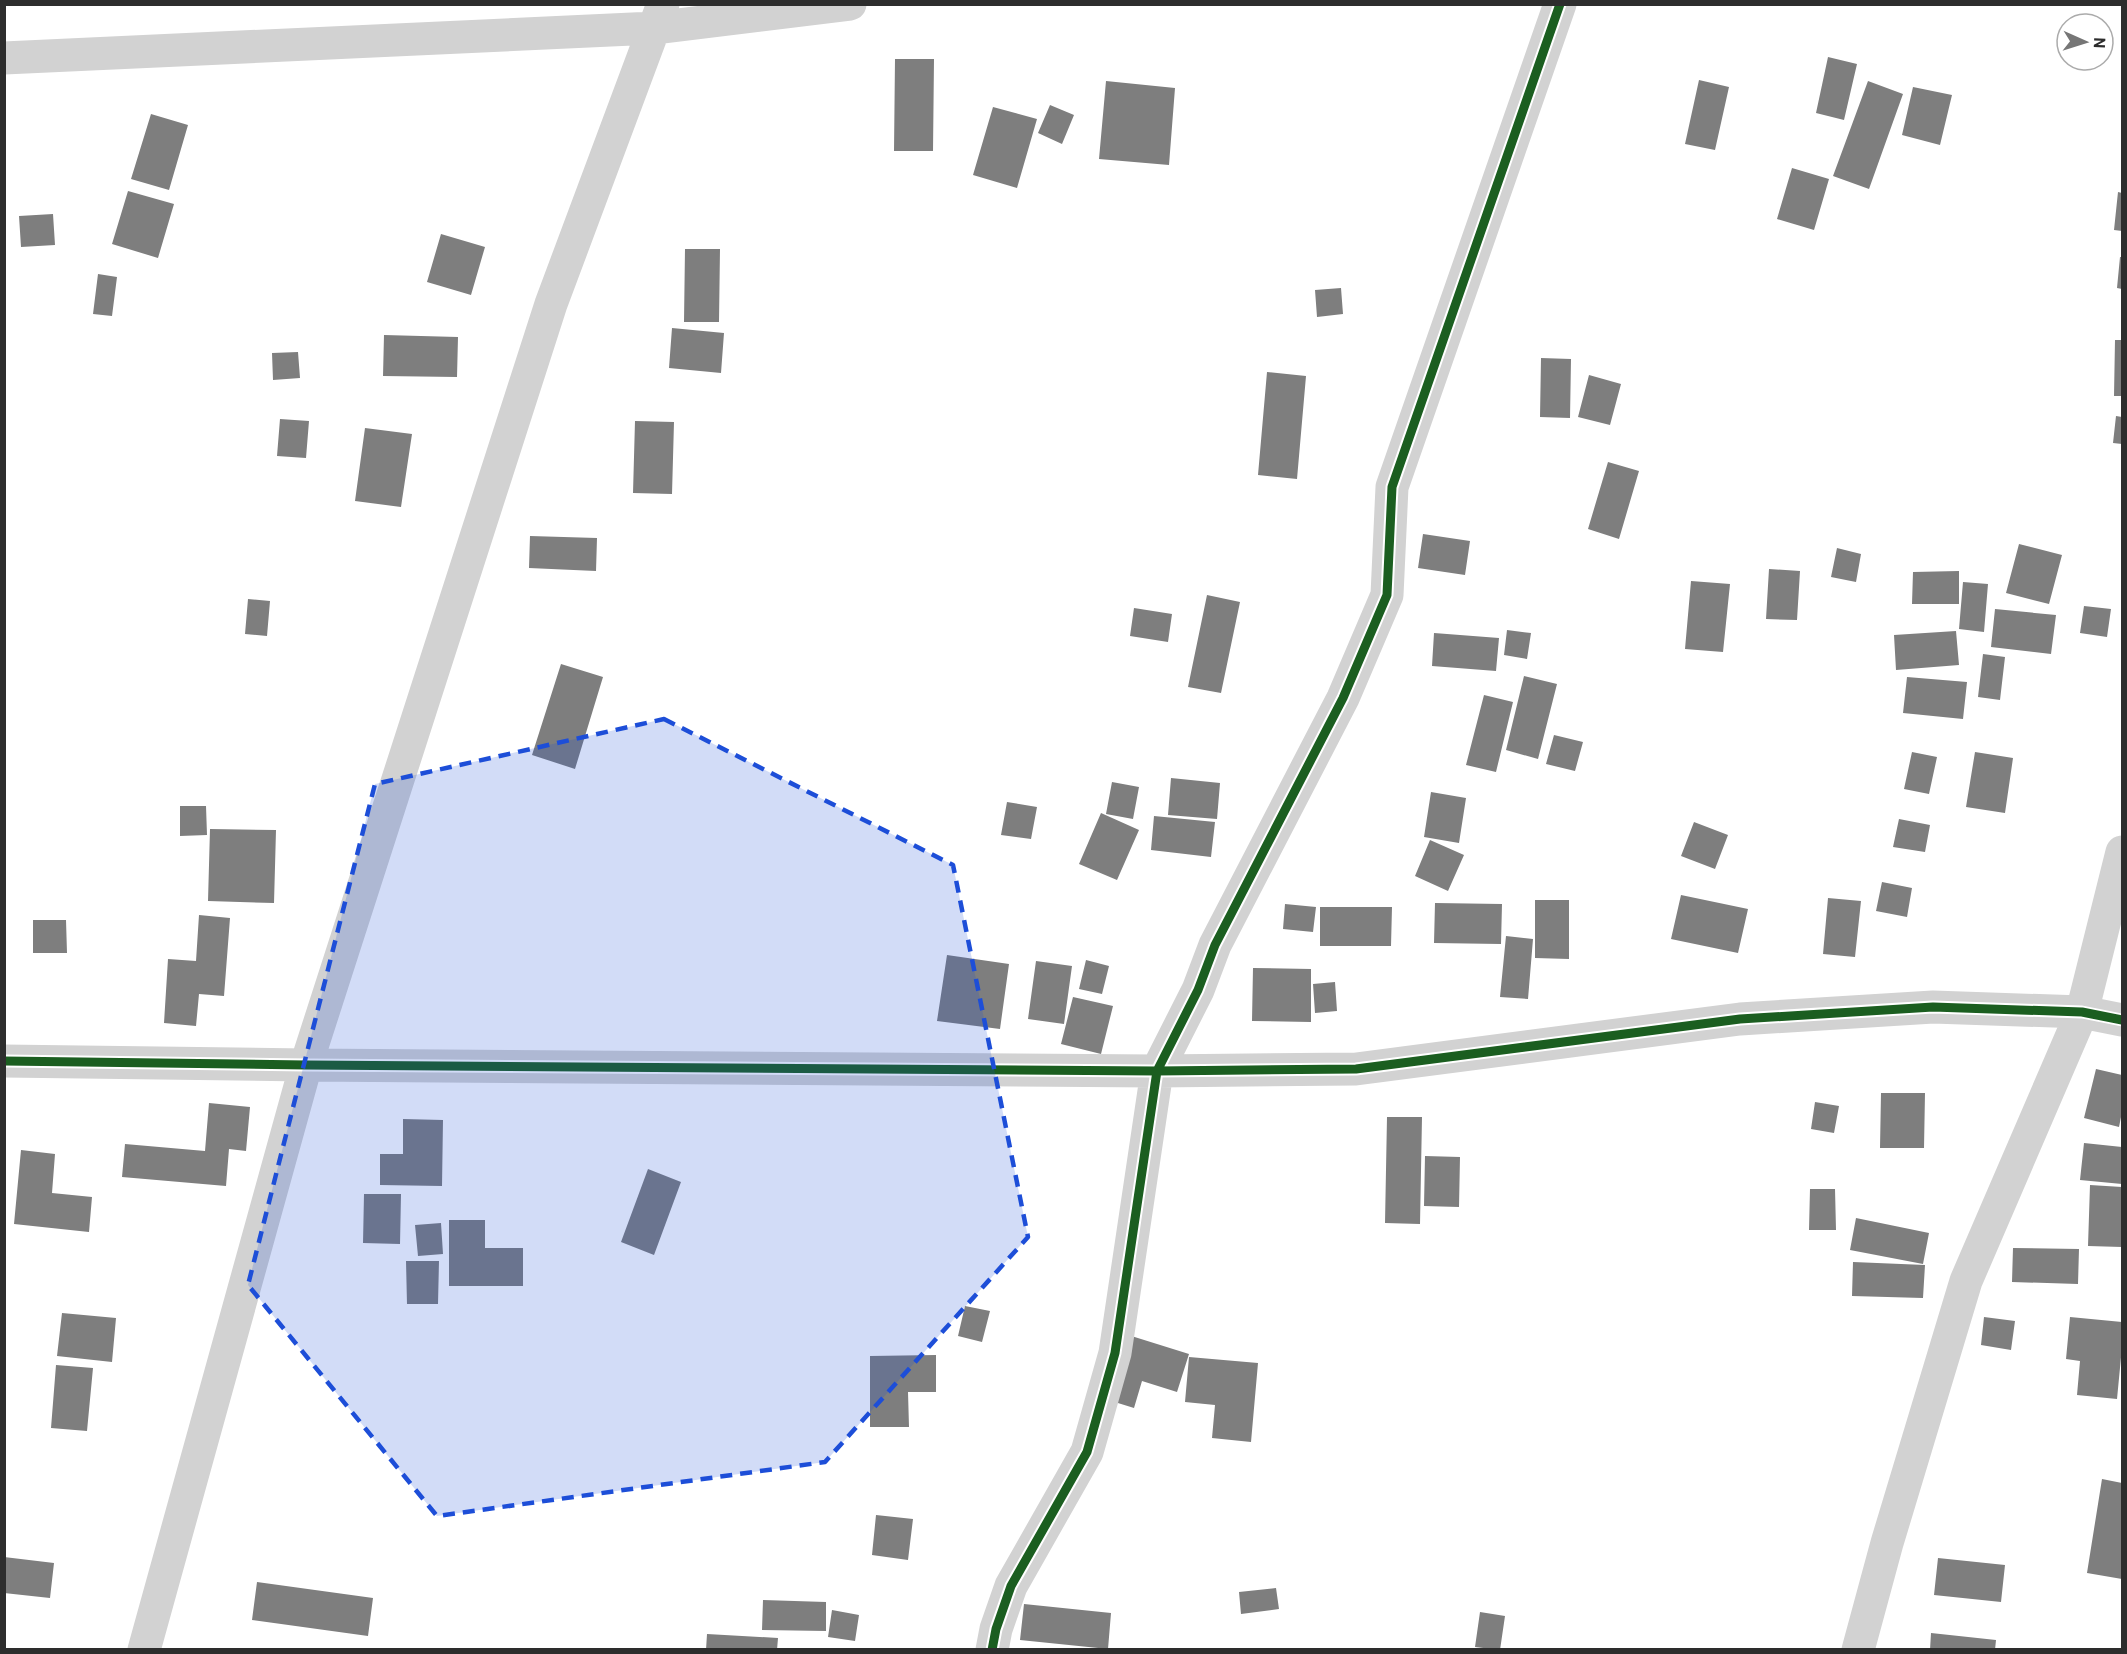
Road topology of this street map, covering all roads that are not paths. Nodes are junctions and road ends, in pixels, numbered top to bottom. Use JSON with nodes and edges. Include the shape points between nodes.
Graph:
{"nodes":[{"id":1,"x":850,"y":4,"type":"edge"},
{"id":2,"x":1560,"y":4,"type":"edge"},
{"id":3,"x":659,"y":16,"type":"edge"},
{"id":4,"x":4,"y":58,"type":"edge"},
{"id":5,"x":2122,"y":852,"type":"edge"},
{"id":6,"x":2082,"y":1012,"type":"junction"},
{"id":7,"x":2122,"y":1020,"type":"edge"},
{"id":8,"x":4,"y":1061,"type":"edge"},
{"id":9,"x":306,"y":1065,"type":"junction"},
{"id":10,"x":1157,"y":1071,"type":"junction"},
{"id":11,"x":144,"y":1650,"type":"edge"},
{"id":12,"x":992,"y":1650,"type":"edge"},
{"id":13,"x":1858,"y":1650,"type":"edge"}],
"edges":[{"from":1,"to":3,"type":"street"},
{"from":2,"to":10,"type":"street","via":[[1392,487],[1387,595],[1343,698],[1215,945],[1198,990]]},
{"from":3,"to":4,"type":"street"},
{"from":3,"to":9,"type":"street","via":[[551,304]]},
{"from":5,"to":6,"type":"street"},
{"from":6,"to":7,"type":"street"},
{"from":6,"to":10,"type":"street","via":[[1933,1007],[1751,1018],[1356,1069]]},
{"from":6,"to":13,"type":"street","via":[[1966,1281]]},
{"from":8,"to":9,"type":"street"},
{"from":9,"to":10,"type":"street"},
{"from":9,"to":11,"type":"street"},
{"from":10,"to":12,"type":"street","via":[[1115,1353],[1087,1452],[1011,1586]]}]}
